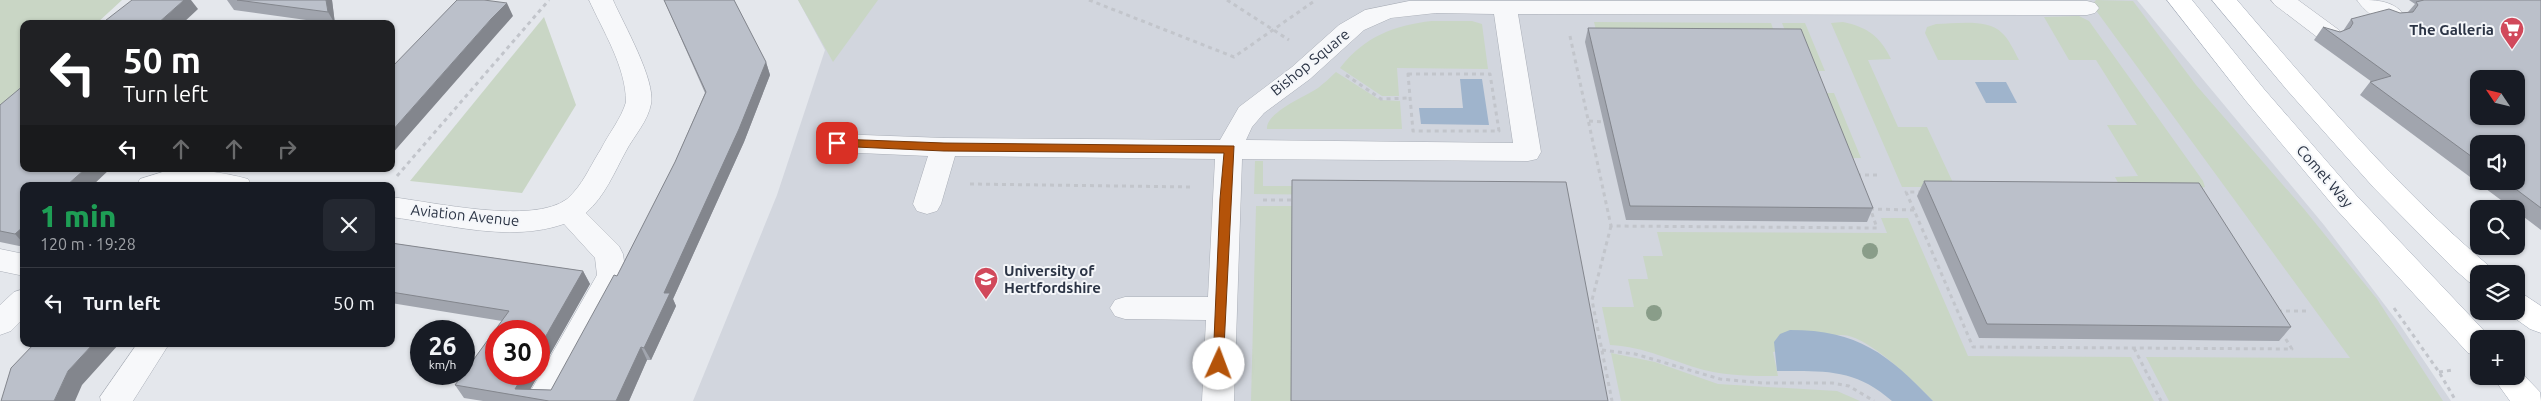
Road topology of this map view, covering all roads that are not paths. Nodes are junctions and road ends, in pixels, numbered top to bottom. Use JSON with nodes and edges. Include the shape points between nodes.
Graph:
{"nodes":[{"id":1,"x":601,"y":0,"type":"edge"},
{"id":2,"x":2179,"y":0,"type":"edge"},
{"id":3,"x":2224,"y":0,"type":"edge"},
{"id":4,"x":2283,"y":0,"type":"edge"},
{"id":5,"x":2369,"y":0,"type":"edge"},
{"id":6,"x":1516,"y":4,"type":"edge"},
{"id":7,"x":2087,"y":8,"type":"dead end"},
{"id":8,"x":2395,"y":18,"type":"edge"},
{"id":9,"x":2330,"y":35,"type":"edge"},
{"id":10,"x":837,"y":143,"type":"dead end"},
{"id":11,"x":944,"y":147,"type":"junction"},
{"id":12,"x":1230,"y":149,"type":"junction"},
{"id":13,"x":156,"y":182,"type":"edge"},
{"id":14,"x":205,"y":182,"type":"edge"},
{"id":15,"x":930,"y":194,"type":"road end"},
{"id":16,"x":395,"y":207,"type":"edge"},
{"id":17,"x":568,"y":212,"type":"junction"},
{"id":18,"x":0,"y":260,"type":"edge"},
{"id":19,"x":20,"y":264,"type":"edge"},
{"id":20,"x":2470,"y":267,"type":"edge"},
{"id":21,"x":20,"y":304,"type":"edge"},
{"id":22,"x":1125,"y":308,"type":"dead end"},
{"id":23,"x":1221,"y":309,"type":"junction"},
{"id":24,"x":2525,"y":310,"type":"edge"},
{"id":25,"x":2541,"y":321,"type":"edge"},
{"id":26,"x":0,"y":323,"type":"edge"},
{"id":27,"x":2470,"y":335,"type":"edge"},
{"id":28,"x":152,"y":347,"type":"edge"},
{"id":29,"x":2515,"y":385,"type":"edge"},
{"id":30,"x":117,"y":401,"type":"edge"},
{"id":31,"x":542,"y":401,"type":"edge"},
{"id":32,"x":1218,"y":401,"type":"edge"},
{"id":33,"x":2529,"y":401,"type":"edge"}],
"edges":[{"from":1,"to":17,"type":"street","name":"Aviation Avenue","via":[[638,86],[639,103],[597,183]]},
{"from":2,"to":27,"type":"main road","name":"Comet Way","via":[[2346,202]]},
{"from":3,"to":20,"type":"main road","via":[[2312,104]]},
{"from":4,"to":9,"type":"street"},
{"from":5,"to":8,"type":"street"},
{"from":6,"to":7,"type":"street","name":"Bishop Square"},
{"from":6,"to":12,"type":"street","name":"Bishop Square","via":[[1400,9],[1366,18],[1340,34],[1300,74],[1257,104],[1242,122]]},
{"from":6,"to":12,"type":"street","via":[[1528,152]]},
{"from":10,"to":11,"type":"street"},
{"from":11,"to":12,"type":"street"},
{"from":11,"to":15,"type":"street"},
{"from":12,"to":23,"type":"street","name":"Bishop Square"},
{"from":13,"to":14,"type":"street"},
{"from":16,"to":17,"type":"street","name":"Aviation Avenue","via":[[514,222],[543,220]]},
{"from":17,"to":31,"type":"street","via":[[609,254],[612,275]]},
{"from":18,"to":19,"type":"street"},
{"from":21,"to":26,"type":"street"},
{"from":22,"to":23,"type":"street"},
{"from":23,"to":32,"type":"street","name":"Bishop Square"},
{"from":24,"to":25,"type":"main road"},
{"from":28,"to":30,"type":"street","via":[[116,397]]},
{"from":29,"to":33,"type":"main road"}]}
